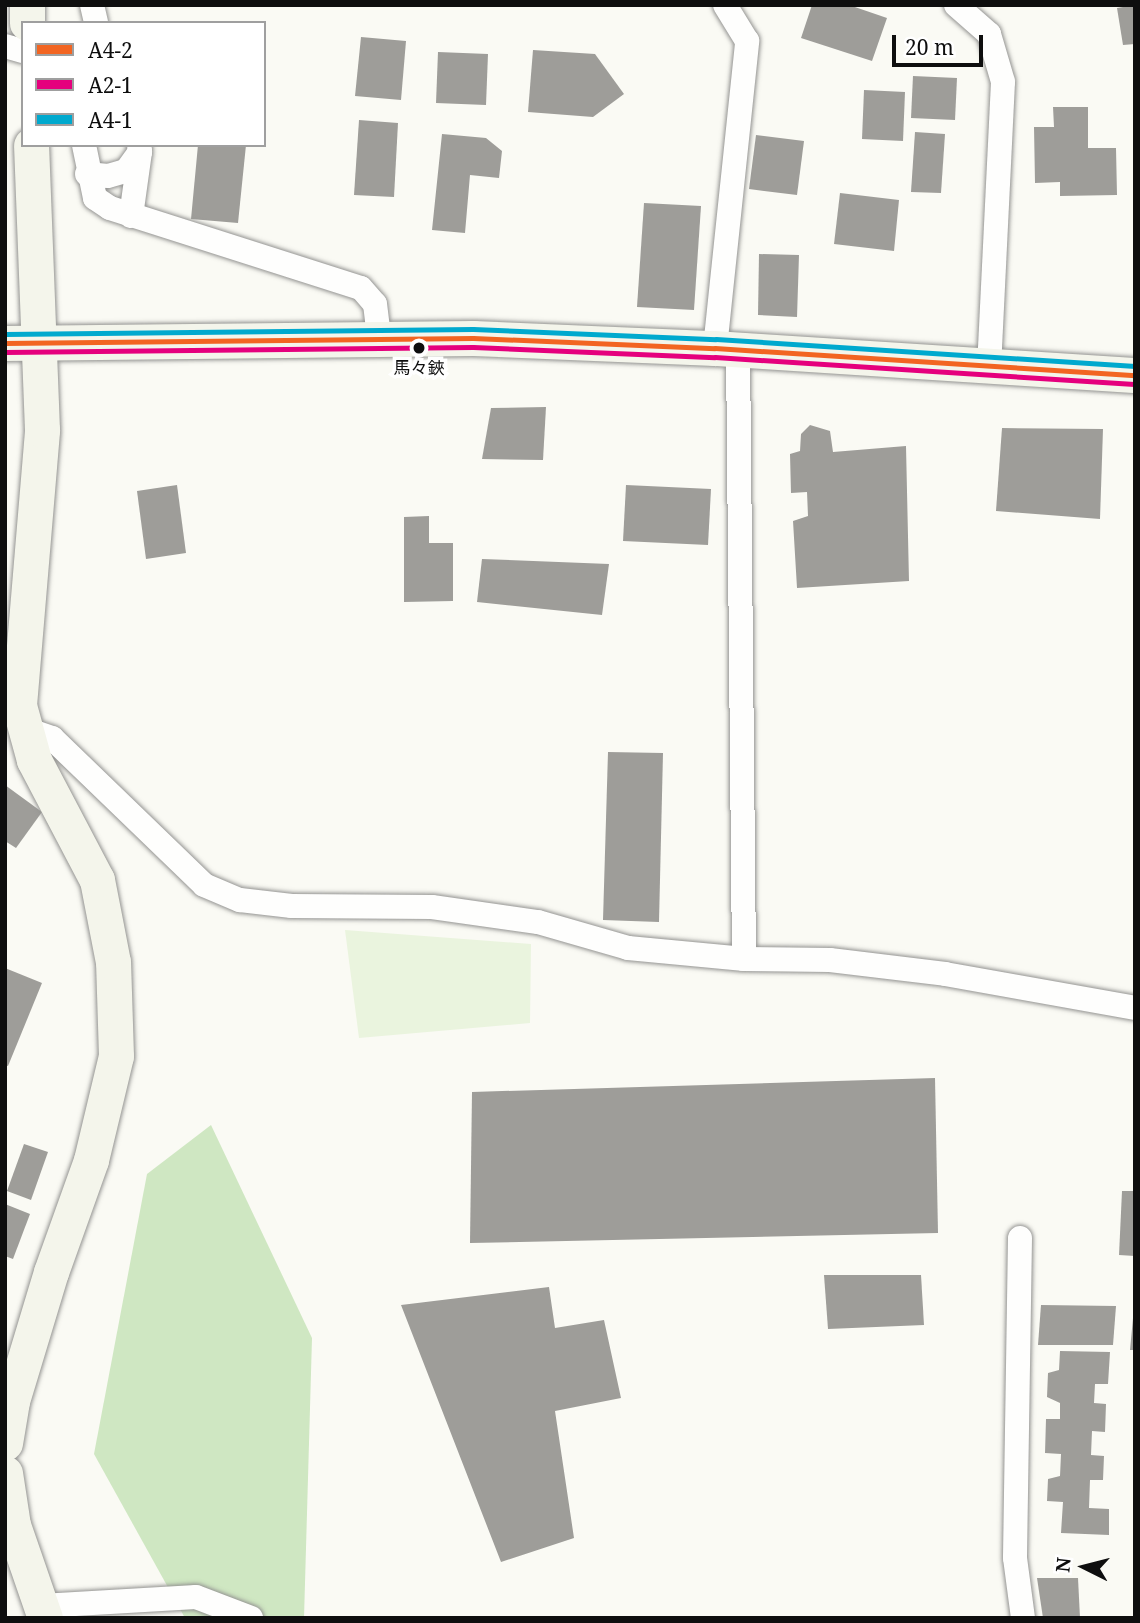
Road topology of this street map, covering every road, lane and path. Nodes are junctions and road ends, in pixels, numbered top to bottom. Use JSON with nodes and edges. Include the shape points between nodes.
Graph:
{"nodes":[{"id":1,"x":725,"y":5,"type":"edge"},
{"id":2,"x":956,"y":5,"type":"edge"},
{"id":3,"x":31,"y":147,"type":"edge"},
{"id":4,"x":84,"y":147,"type":"edge"},
{"id":5,"x":139,"y":148,"type":"edge"},
{"id":6,"x":87,"y":174,"type":"junction"},
{"id":7,"x":131,"y":216,"type":"junction"},
{"id":8,"x":379,"y":337,"type":"junction"},
{"id":9,"x":40,"y":341,"type":"junction"},
{"id":10,"x":5,"y":343,"type":"edge"},
{"id":11,"x":727,"y":348,"type":"junction"},
{"id":12,"x":989,"y":365,"type":"junction"},
{"id":13,"x":1135,"y":374,"type":"edge"},
{"id":14,"x":23,"y":728,"type":"junction"},
{"id":15,"x":744,"y":959,"type":"junction"},
{"id":16,"x":1135,"y":1007,"type":"edge"},
{"id":17,"x":1020,"y":1238,"type":"dead end"},
{"id":18,"x":5,"y":1443,"type":"edge"},
{"id":19,"x":5,"y":1474,"type":"edge"},
{"id":20,"x":43,"y":1612,"type":"edge"},
{"id":21,"x":251,"y":1618,"type":"edge"},
{"id":22,"x":1023,"y":1618,"type":"edge"}],
"edges":[{"from":1,"to":11,"type":"street","via":[[747,41]]},
{"from":2,"to":12,"type":"street","via":[[989,34],[1003,82]]},
{"from":3,"to":9,"type":"street"},
{"from":4,"to":6,"type":"street"},
{"from":5,"to":6,"type":"street","via":[[126,171],[108,176]]},
{"from":5,"to":7,"type":"street"},
{"from":6,"to":7,"type":"street","via":[[95,198]]},
{"from":7,"to":8,"type":"street","via":[[361,288],[375,304]]},
{"from":8,"to":9,"type":"street"},
{"from":8,"to":11,"type":"street"},
{"from":9,"to":10,"type":"street"},
{"from":9,"to":14,"type":"street","via":[[42,430],[22,643],[19,705]]},
{"from":11,"to":12,"type":"street"},
{"from":11,"to":15,"type":"street"},
{"from":12,"to":13,"type":"street"},
{"from":14,"to":15,"type":"street","via":[[52,738],[204,885],[240,900],[432,907],[538,922],[628,948]]},
{"from":14,"to":18,"type":"street","via":[[34,760],[97,880],[113,962],[116,1056],[91,1160],[12,1401]]},
{"from":15,"to":16,"type":"street","via":[[830,960],[945,974]]},
{"from":17,"to":22,"type":"street","via":[[1015,1558]]},
{"from":19,"to":20,"type":"street","via":[[13,1525]]},
{"from":20,"to":21,"type":"street","via":[[196,1597]]}]}
